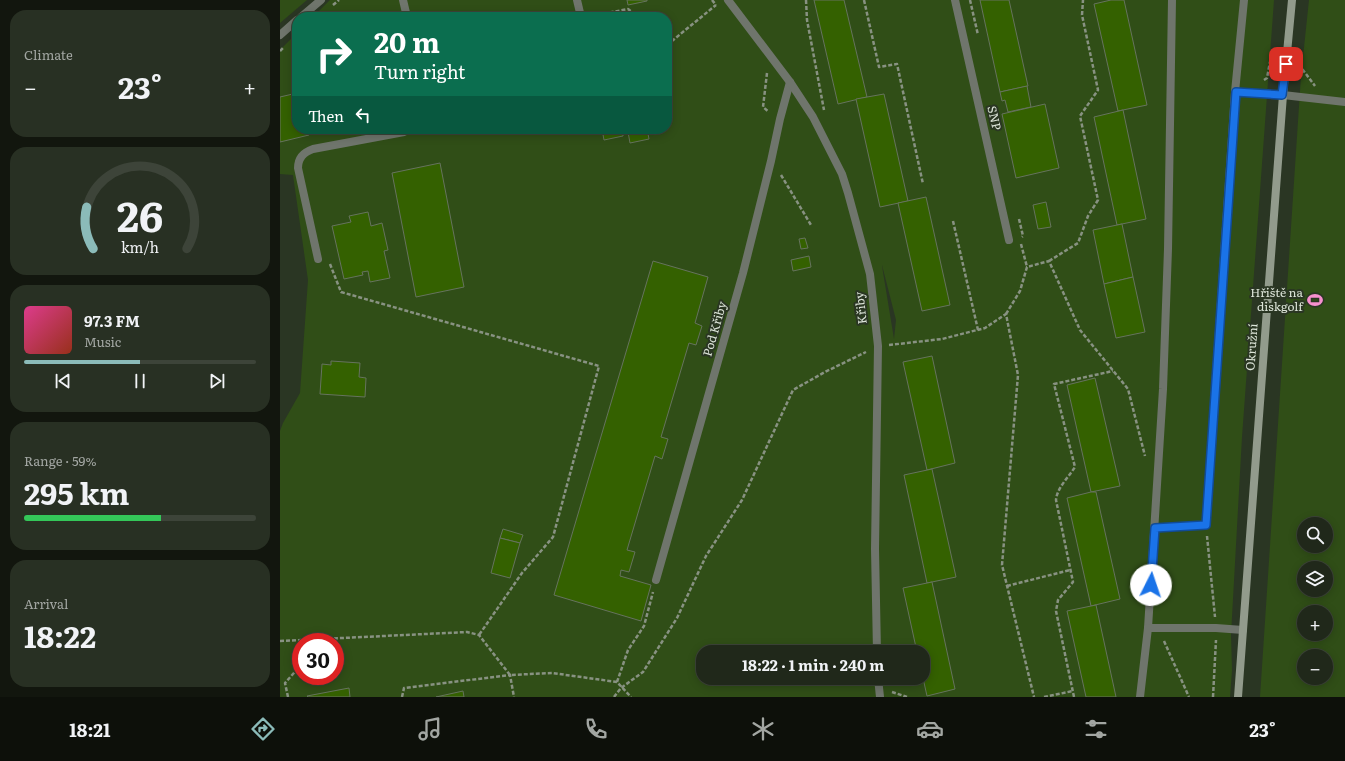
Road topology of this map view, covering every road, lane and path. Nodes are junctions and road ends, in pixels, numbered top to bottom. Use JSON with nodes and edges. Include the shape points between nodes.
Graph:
{"nodes":[{"id":1,"x":321,"y":0,"type":"edge"},
{"id":2,"x":403,"y":0,"type":"edge"},
{"id":3,"x":577,"y":0,"type":"edge"},
{"id":4,"x":712,"y":0,"type":"edge"},
{"id":5,"x":728,"y":0,"type":"edge"},
{"id":6,"x":806,"y":0,"type":"edge"},
{"id":7,"x":864,"y":0,"type":"edge"},
{"id":8,"x":955,"y":0,"type":"edge"},
{"id":9,"x":1083,"y":0,"type":"edge"},
{"id":10,"x":1172,"y":0,"type":"edge"},
{"id":11,"x":1244,"y":0,"type":"edge"},
{"id":12,"x":1292,"y":0,"type":"edge"},
{"id":13,"x":307,"y":12,"type":"edge"},
{"id":14,"x":406,"y":12,"type":"edge"},
{"id":15,"x":582,"y":12,"type":"edge"},
{"id":16,"x":610,"y":12,"type":"edge"},
{"id":17,"x":632,"y":12,"type":"edge"},
{"id":18,"x":292,"y":24,"type":"edge"},
{"id":19,"x":280,"y":35,"type":"edge"},
{"id":20,"x":672,"y":40,"type":"edge"},
{"id":21,"x":768,"y":66,"type":"dead end"},
{"id":22,"x":790,"y":82,"type":"junction"},
{"id":23,"x":1236,"y":92,"type":"junction"},
{"id":24,"x":1282,"y":95,"type":"junction"},
{"id":25,"x":1345,"y":102,"type":"edge"},
{"id":26,"x":825,"y":114,"type":"dead end"},
{"id":27,"x":780,"y":119,"type":"junction"},
{"id":28,"x":393,"y":134,"type":"edge"},
{"id":29,"x":771,"y":161,"type":"junction"},
{"id":30,"x":923,"y":184,"type":"dead end"},
{"id":31,"x":953,"y":221,"type":"dead end"},
{"id":32,"x":812,"y":225,"type":"dead end"},
{"id":33,"x":1009,"y":240,"type":"joint"},
{"id":34,"x":318,"y":259,"type":"joint"},
{"id":35,"x":1049,"y":262,"type":"junction"},
{"id":36,"x":1027,"y":267,"type":"junction"},
{"id":37,"x":1006,"y":314,"type":"junction"},
{"id":38,"x":978,"y":330,"type":"junction"},
{"id":39,"x":878,"y":346,"type":"junction"},
{"id":40,"x":1113,"y":371,"type":"junction"},
{"id":41,"x":1159,"y":458,"type":"junction"},
{"id":42,"x":1206,"y":525,"type":"junction"},
{"id":43,"x":1155,"y":528,"type":"junction"},
{"id":44,"x":1070,"y":570,"type":"junction"},
{"id":45,"x":656,"y":580,"type":"joint"},
{"id":46,"x":1007,"y":586,"type":"junction"},
{"id":47,"x":1148,"y":628,"type":"junction"},
{"id":48,"x":1159,"y":628,"type":"junction"},
{"id":49,"x":1216,"y":628,"type":"junction"},
{"id":50,"x":1243,"y":630,"type":"junction"},
{"id":51,"x":479,"y":635,"type":"junction"},
{"id":52,"x":344,"y":638,"type":"edge"},
{"id":53,"x":292,"y":640,"type":"edge"},
{"id":54,"x":280,"y":641,"type":"edge"},
{"id":55,"x":877,"y":645,"type":"edge"},
{"id":56,"x":292,"y":675,"type":"edge"},
{"id":57,"x":510,"y":675,"type":"junction"},
{"id":58,"x":616,"y":682,"type":"junction"},
{"id":59,"x":879,"y":685,"type":"edge"},
{"id":60,"x":621,"y":688,"type":"junction"},
{"id":61,"x":1073,"y":691,"type":"junction"},
{"id":62,"x":288,"y":697,"type":"edge"},
{"id":63,"x":402,"y":697,"type":"edge"},
{"id":64,"x":514,"y":697,"type":"edge"},
{"id":65,"x":614,"y":697,"type":"edge"},
{"id":66,"x":631,"y":697,"type":"edge"},
{"id":67,"x":880,"y":697,"type":"edge"},
{"id":68,"x":1034,"y":697,"type":"edge"},
{"id":69,"x":1044,"y":697,"type":"edge"},
{"id":70,"x":1074,"y":697,"type":"edge"},
{"id":71,"x":1140,"y":697,"type":"edge"},
{"id":72,"x":1189,"y":697,"type":"edge"},
{"id":73,"x":1213,"y":697,"type":"edge"},
{"id":74,"x":1238,"y":697,"type":"edge"}],
"edges":[{"from":1,"to":13,"type":"street"},
{"from":2,"to":14,"type":"street"},
{"from":3,"to":15,"type":"street"},
{"from":4,"to":20,"type":"path","via":[[716,5]]},
{"from":5,"to":22,"type":"street","name":"Křiby"},
{"from":6,"to":26,"type":"path","via":[[807,20]]},
{"from":7,"to":30,"type":"path","via":[[879,68],[897,64]]},
{"from":8,"to":33,"type":"street","name":"SNP"},
{"from":9,"to":35,"type":"path","via":[[1082,15],[1098,90],[1080,116],[1098,200],[1088,216],[1078,243]]},
{"from":10,"to":41,"type":"street","via":[[1167,264]]},
{"from":11,"to":23,"type":"street"},
{"from":12,"to":24,"type":"street","name":"Okružní"},
{"from":16,"to":17,"type":"path","via":[[628,9]]},
{"from":18,"to":19,"type":"street"},
{"from":21,"to":27,"type":"path","via":[[763,107]]},
{"from":22,"to":27,"type":"street","name":"Pod Křiby"},
{"from":22,"to":39,"type":"street","name":"Křiby","via":[[814,117],[842,174],[870,274]]},
{"from":23,"to":24,"type":"street"},
{"from":23,"to":42,"type":"street"},
{"from":24,"to":25,"type":"street"},
{"from":24,"to":50,"type":"street","name":"Okružní"},
{"from":27,"to":29,"type":"street","name":"Pod Křiby"},
{"from":28,"to":34,"type":"street","via":[[313,149],[306,152],[298,162]]},
{"from":29,"to":32,"type":"path"},
{"from":29,"to":45,"type":"street","name":"Pod Křiby","via":[[741,280]]},
{"from":31,"to":38,"type":"path"},
{"from":33,"to":36,"type":"path","via":[[1020,239]]},
{"from":34,"to":51,"type":"path","via":[[329,260],[341,292],[599,366],[553,537],[522,573]]},
{"from":35,"to":36,"type":"path"},
{"from":35,"to":40,"type":"path","via":[[1080,330]]},
{"from":36,"to":37,"type":"path","via":[[1020,290]]},
{"from":37,"to":38,"type":"path"},
{"from":37,"to":46,"type":"path","via":[[1018,376],[1002,565]]},
{"from":38,"to":39,"type":"path","via":[[942,339]]},
{"from":39,"to":55,"type":"street","name":"Křiby","via":[[875,548]]},
{"from":39,"to":60,"type":"path","via":[[793,390],[742,500],[706,556],[677,618],[643,672]]},
{"from":40,"to":41,"type":"path","via":[[1128,389],[1145,456]]},
{"from":40,"to":44,"type":"path","via":[[1054,384],[1075,467],[1057,491],[1056,500]]},
{"from":41,"to":43,"type":"street"},
{"from":42,"to":43,"type":"street"},
{"from":42,"to":49,"type":"path"},
{"from":43,"to":47,"type":"street"},
{"from":44,"to":46,"type":"path"},
{"from":44,"to":61,"type":"path","via":[[1073,582],[1058,600],[1056,611]]},
{"from":45,"to":58,"type":"path","via":[[644,626],[628,650]]},
{"from":46,"to":68,"type":"path"},
{"from":47,"to":48,"type":"street"},
{"from":47,"to":71,"type":"street"},
{"from":48,"to":49,"type":"street"},
{"from":48,"to":72,"type":"path"},
{"from":49,"to":50,"type":"street"},
{"from":49,"to":73,"type":"path"},
{"from":50,"to":74,"type":"street","name":"Okružní"},
{"from":51,"to":52,"type":"path","via":[[467,632]]},
{"from":51,"to":57,"type":"path"},
{"from":53,"to":54,"type":"path"},
{"from":56,"to":62,"type":"path","via":[[285,683]]},
{"from":57,"to":58,"type":"path","via":[[552,673]]},
{"from":57,"to":63,"type":"path","via":[[404,688]]},
{"from":57,"to":64,"type":"path"},
{"from":58,"to":60,"type":"path"},
{"from":59,"to":67,"type":"street"},
{"from":60,"to":65,"type":"path"},
{"from":60,"to":66,"type":"path"},
{"from":61,"to":69,"type":"path"},
{"from":61,"to":70,"type":"path"}]}
